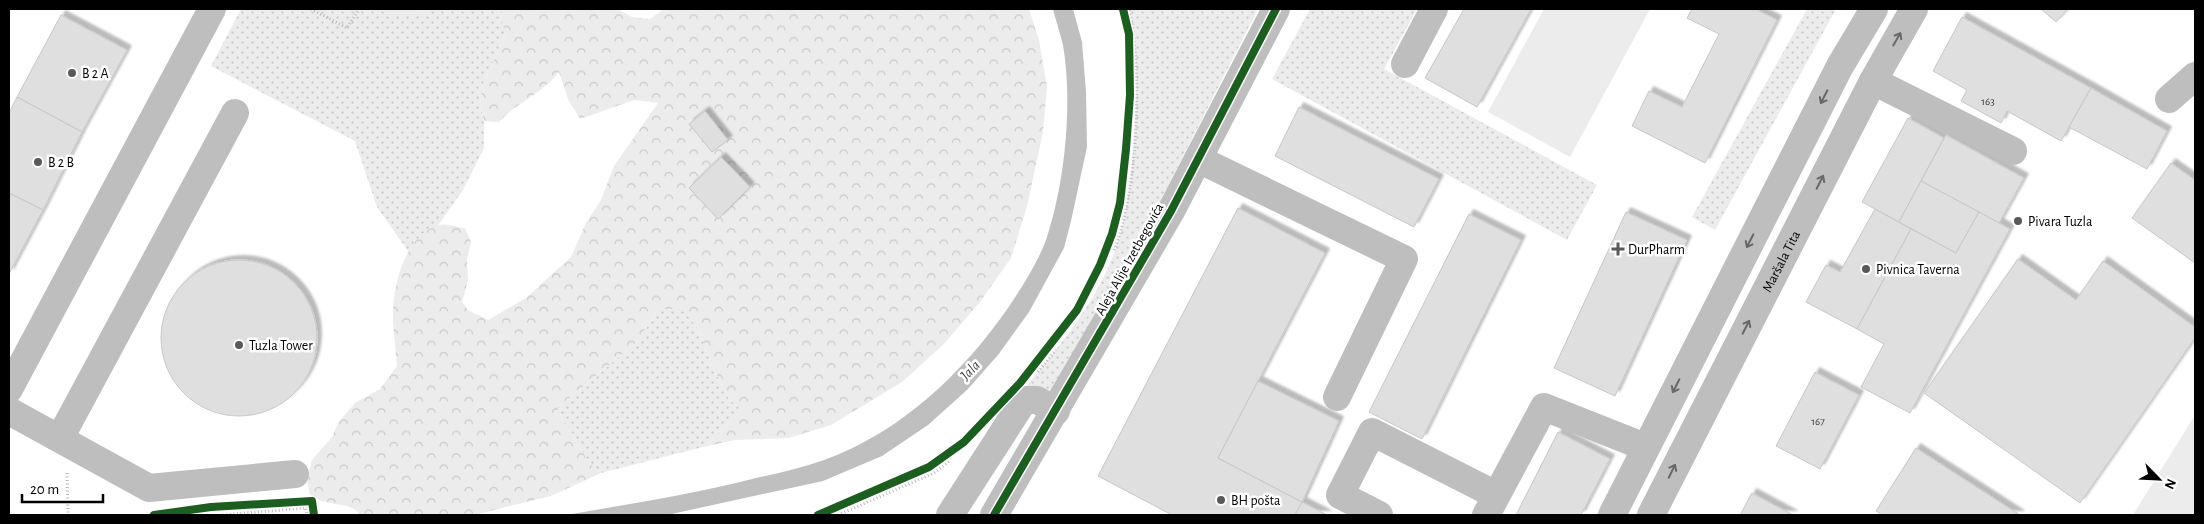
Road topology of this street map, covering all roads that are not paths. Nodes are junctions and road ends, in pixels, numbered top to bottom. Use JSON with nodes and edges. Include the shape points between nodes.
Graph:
{"nodes":[{"id":1,"x":212,"y":9,"type":"edge"},
{"id":2,"x":1276,"y":9,"type":"edge"},
{"id":3,"x":1434,"y":9,"type":"edge"},
{"id":4,"x":1874,"y":9,"type":"edge"},
{"id":5,"x":1914,"y":9,"type":"edge"},
{"id":6,"x":1405,"y":64,"type":"dead end"},
{"id":7,"x":1840,"y":66,"type":"junction"},
{"id":8,"x":2195,"y":76,"type":"edge"},
{"id":9,"x":1873,"y":81,"type":"junction"},
{"id":10,"x":2169,"y":98,"type":"dead end"},
{"id":11,"x":235,"y":113,"type":"dead end"},
{"id":12,"x":2013,"y":151,"type":"dead end"},
{"id":13,"x":1198,"y":159,"type":"junction"},
{"id":14,"x":9,"y":389,"type":"edge"},
{"id":15,"x":1337,"y":397,"type":"dead end"},
{"id":16,"x":1056,"y":410,"type":"junction"},
{"id":17,"x":9,"y":411,"type":"edge"},
{"id":18,"x":60,"y":438,"type":"junction"},
{"id":19,"x":1645,"y":447,"type":"junction"},
{"id":20,"x":296,"y":474,"type":"dead end"},
{"id":21,"x":1491,"y":505,"type":"edge"},
{"id":22,"x":1002,"y":513,"type":"edge"},
{"id":23,"x":950,"y":515,"type":"edge"},
{"id":24,"x":1379,"y":515,"type":"edge"},
{"id":25,"x":1612,"y":515,"type":"edge"},
{"id":26,"x":1651,"y":515,"type":"edge"}],
"edges":[{"from":1,"to":14,"type":"main road"},
{"from":2,"to":13,"type":"main road","name":"Aleja Alije Izetbegovića"},
{"from":3,"to":6,"type":"main road"},
{"from":4,"to":7,"type":"main road"},
{"from":9,"to":5,"type":"main road","name":"Maršala Tita","one_way":true},
{"from":7,"to":9,"type":"main road"},
{"from":7,"to":19,"type":"main road","one_way":true},
{"from":8,"to":10,"type":"main road"},
{"from":9,"to":12,"type":"main road"},
{"from":26,"to":9,"type":"main road","name":"Maršala Tita","one_way":true},
{"from":11,"to":18,"type":"main road"},
{"from":13,"to":15,"type":"main road","via":[[1404,259]]},
{"from":13,"to":16,"type":"main road","name":"Aleja Alije Izetbegovića"},
{"from":16,"to":22,"type":"main road","name":"Aleja Alije Izetbegovića"},
{"from":16,"to":23,"type":"main road","via":[[1037,400],[1024,400]]},
{"from":17,"to":18,"type":"main road"},
{"from":18,"to":20,"type":"main road","via":[[149,488]]},
{"from":19,"to":21,"type":"main road","via":[[1544,407]]},
{"from":19,"to":25,"type":"main road"},
{"from":21,"to":24,"type":"main road","via":[[1372,432],[1340,495]]}]}
